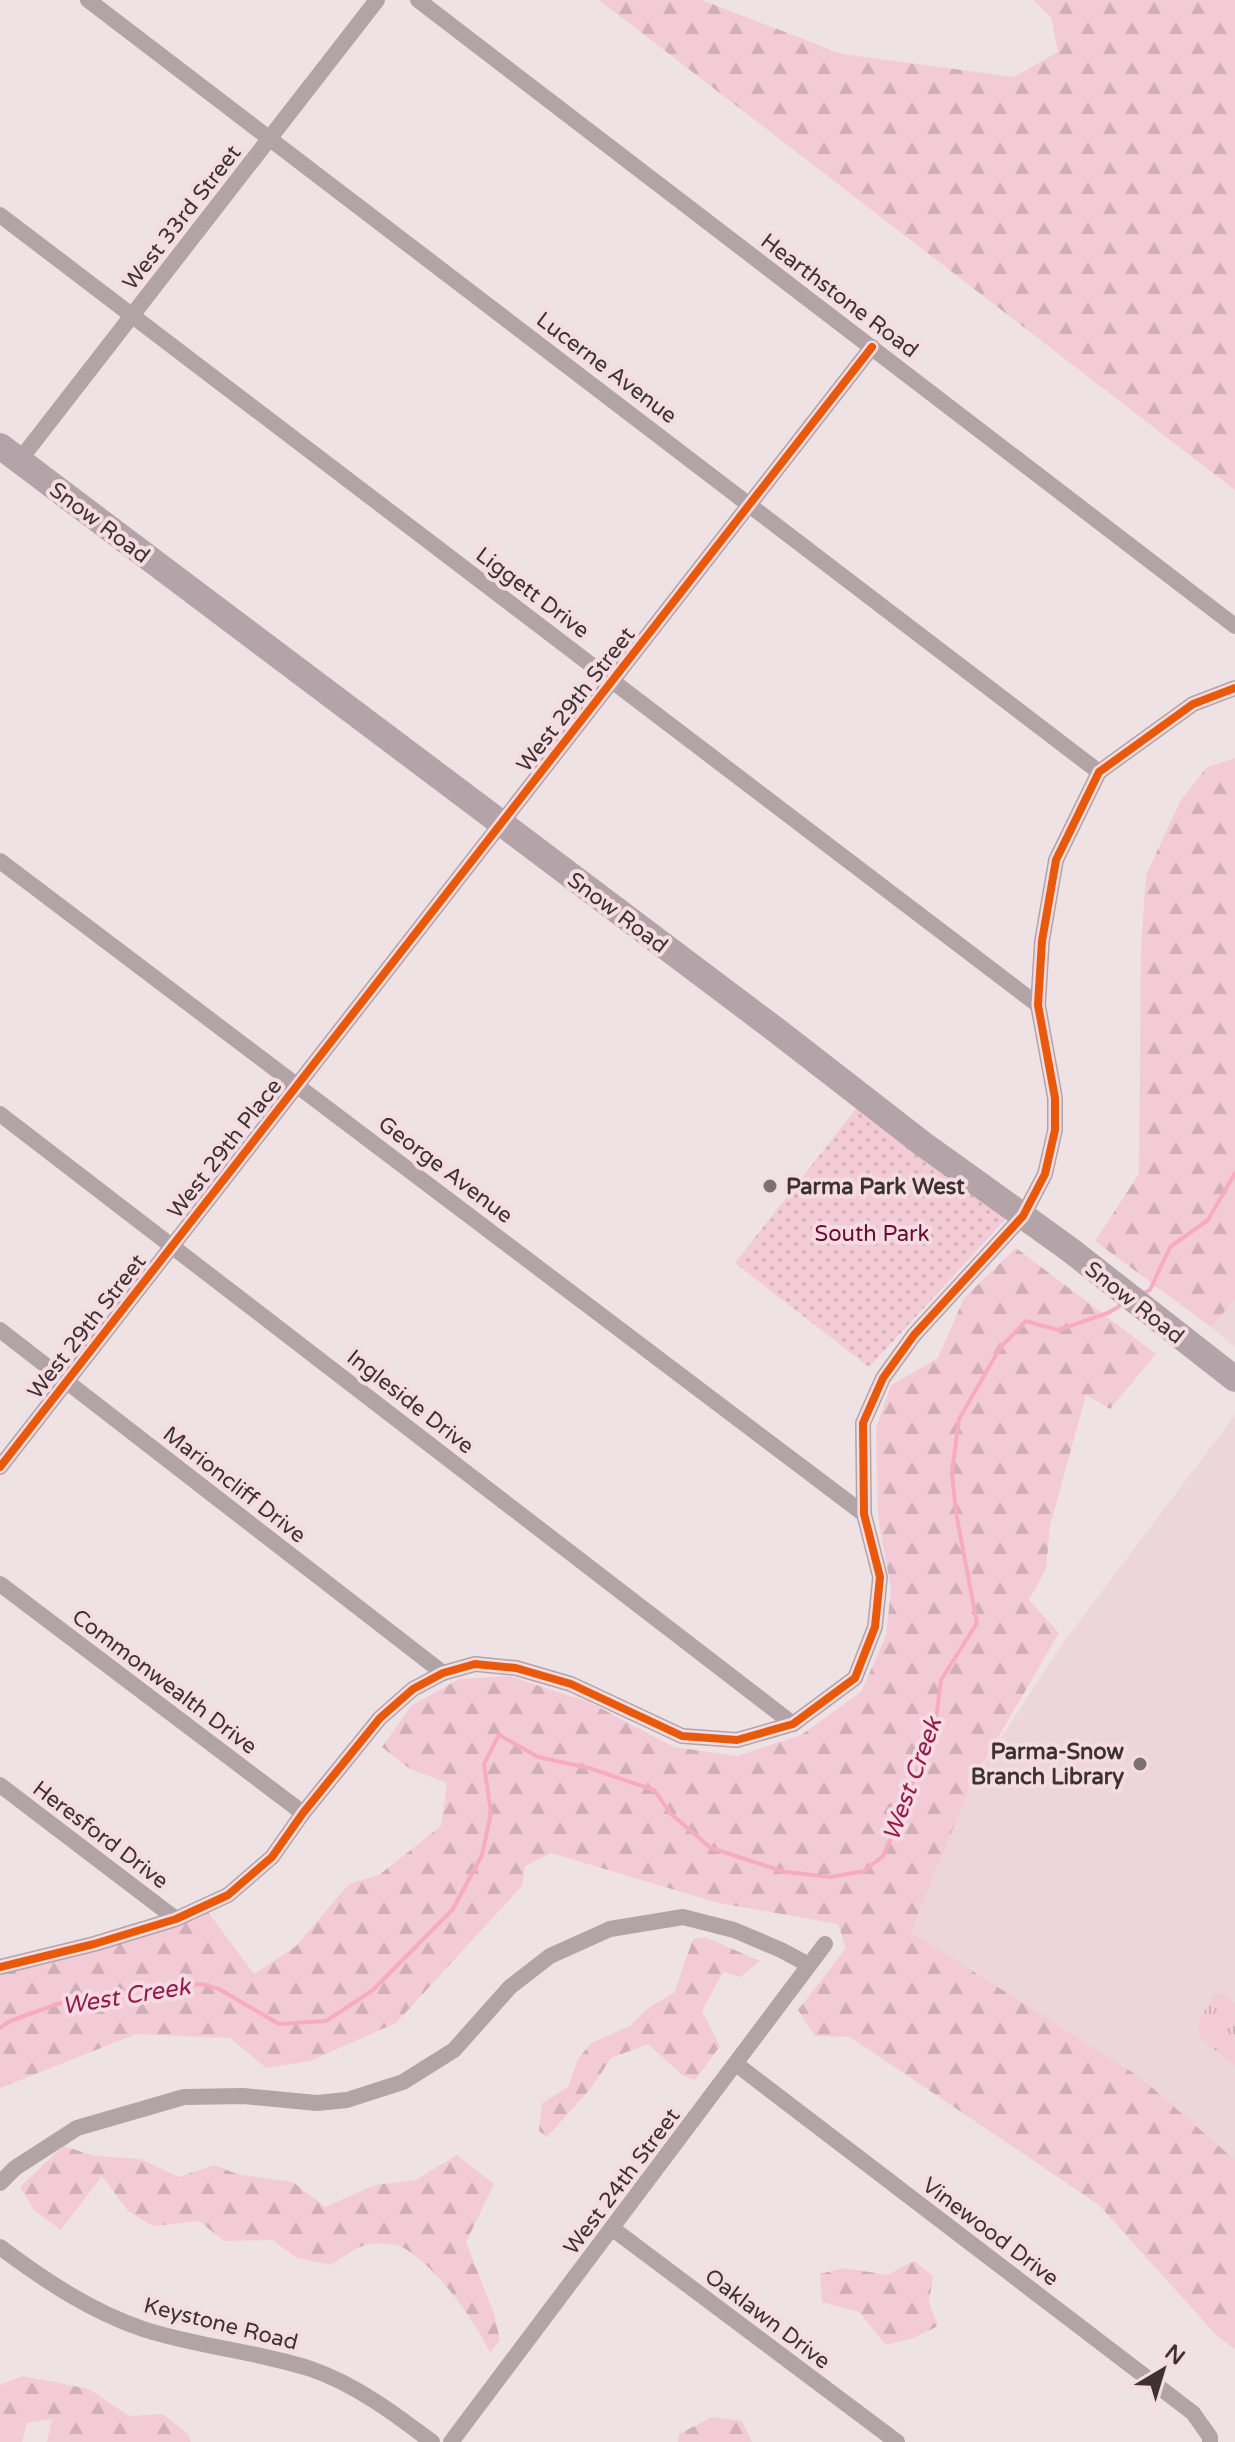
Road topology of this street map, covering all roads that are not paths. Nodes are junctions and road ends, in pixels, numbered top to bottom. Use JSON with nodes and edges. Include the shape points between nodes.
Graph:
{"nodes":[{"id":1,"x":88,"y":0,"type":"edge"},
{"id":2,"x":377,"y":0,"type":"edge"},
{"id":3,"x":418,"y":0,"type":"edge"},
{"id":4,"x":270,"y":138,"type":"junction"},
{"id":5,"x":0,"y":215,"type":"edge"},
{"id":6,"x":132,"y":317,"type":"junction"},
{"id":7,"x":872,"y":347,"type":"junction"},
{"id":8,"x":10,"y":453,"type":"edge"},
{"id":9,"x":750,"y":504,"type":"junction"},
{"id":10,"x":1235,"y":626,"type":"edge"},
{"id":11,"x":613,"y":680,"type":"junction"},
{"id":12,"x":1235,"y":688,"type":"edge"},
{"id":13,"x":1099,"y":772,"type":"junction"},
{"id":14,"x":500,"y":825,"type":"junction"},
{"id":15,"x":0,"y":861,"type":"edge"},
{"id":16,"x":1038,"y":1005,"type":"junction"},
{"id":17,"x":302,"y":1078,"type":"junction"},
{"id":18,"x":0,"y":1114,"type":"edge"},
{"id":19,"x":1023,"y":1216,"type":"junction"},
{"id":20,"x":172,"y":1245,"type":"junction"},
{"id":21,"x":0,"y":1330,"type":"edge"},
{"id":22,"x":1235,"y":1379,"type":"edge"},
{"id":23,"x":67,"y":1381,"type":"junction"},
{"id":24,"x":0,"y":1467,"type":"edge"},
{"id":25,"x":864,"y":1514,"type":"junction"},
{"id":26,"x":0,"y":1584,"type":"edge"},
{"id":27,"x":443,"y":1673,"type":"junction"},
{"id":28,"x":793,"y":1724,"type":"junction"},
{"id":29,"x":0,"y":1785,"type":"edge"},
{"id":30,"x":303,"y":1813,"type":"junction"},
{"id":31,"x":176,"y":1919,"type":"junction"},
{"id":32,"x":825,"y":1944,"type":"dead end"},
{"id":33,"x":809,"y":1965,"type":"junction"},
{"id":34,"x":0,"y":1967,"type":"edge"},
{"id":35,"x":736,"y":2064,"type":"junction"},
{"id":36,"x":0,"y":2183,"type":"edge"},
{"id":37,"x":613,"y":2229,"type":"junction"},
{"id":38,"x":0,"y":2247,"type":"edge"},
{"id":39,"x":432,"y":2442,"type":"edge"},
{"id":40,"x":451,"y":2442,"type":"edge"},
{"id":41,"x":897,"y":2442,"type":"edge"},
{"id":42,"x":1210,"y":2442,"type":"edge"}],
"edges":[{"from":1,"to":4,"type":"street","name":"Lucerne Avenue"},
{"from":2,"to":4,"type":"street","name":"West 33rd Street"},
{"from":3,"to":7,"type":"street","name":"Hearthstone Road"},
{"from":4,"to":6,"type":"street","name":"West 33rd Street"},
{"from":4,"to":9,"type":"street","name":"Lucerne Avenue"},
{"from":5,"to":6,"type":"street","name":"Liggett Drive"},
{"from":6,"to":8,"type":"street","name":"West 33rd Street"},
{"from":6,"to":11,"type":"street","name":"Liggett Drive"},
{"from":7,"to":9,"type":"street","name":"West 29th Street"},
{"from":7,"to":10,"type":"street","name":"Hearthstone Road"},
{"from":8,"to":14,"type":"main road","name":"Snow Road"},
{"from":9,"to":11,"type":"street","name":"West 29th Street"},
{"from":9,"to":13,"type":"street","name":"Lucerne Avenue"},
{"from":11,"to":14,"type":"street","name":"West 29th Street"},
{"from":11,"to":16,"type":"street","name":"Liggett Drive"},
{"from":12,"to":13,"type":"street","via":[[1193,704]]},
{"from":13,"to":16,"type":"street","via":[[1056,860]]},
{"from":14,"to":17,"type":"street","name":"West 29th Street"},
{"from":14,"to":19,"type":"main road","name":"Snow Road"},
{"from":15,"to":17,"type":"street","name":"George Avenue"},
{"from":16,"to":19,"type":"street","via":[[1055,1130],[1045,1174]]},
{"from":17,"to":20,"type":"street","name":"West 29th Place"},
{"from":17,"to":25,"type":"street","name":"George Avenue"},
{"from":18,"to":20,"type":"street","name":"Ingleside Drive"},
{"from":19,"to":22,"type":"main road","name":"Snow Road"},
{"from":19,"to":25,"type":"street","via":[[914,1335],[883,1378],[863,1423]]},
{"from":20,"to":23,"type":"street","name":"West 29th Street"},
{"from":20,"to":28,"type":"street","name":"Ingleside Drive"},
{"from":21,"to":23,"type":"street","name":"Marioncliff Drive"},
{"from":23,"to":24,"type":"street","name":"West 29th Street"},
{"from":23,"to":27,"type":"street","name":"Marioncliff Drive"},
{"from":25,"to":28,"type":"street","via":[[880,1577],[875,1627],[855,1678]]},
{"from":26,"to":30,"type":"street","name":"Commonwealth Drive"},
{"from":27,"to":28,"type":"street","via":[[475,1664],[516,1668],[571,1684],[682,1736],[737,1740]]},
{"from":27,"to":30,"type":"street","via":[[413,1689],[380,1718]]},
{"from":29,"to":31,"type":"street","name":"Heresford Drive"},
{"from":30,"to":31,"type":"street","via":[[272,1857],[228,1895]]},
{"from":31,"to":34,"type":"street"},
{"from":32,"to":33,"type":"street","name":"West 24th Street"},
{"from":33,"to":35,"type":"street","name":"West 24th Street"},
{"from":33,"to":36,"type":"street","via":[[734,1930],[683,1917],[610,1929],[550,1956],[510,1987],[454,2050],[403,2082],[347,2100],[317,2103],[184,2097],[77,2128]]},
{"from":35,"to":37,"type":"street","name":"West 24th Street"},
{"from":35,"to":42,"type":"street","name":"Vinewood Drive","via":[[1193,2413]]},
{"from":37,"to":40,"type":"street","name":"West 24th Street"},
{"from":37,"to":41,"type":"street","name":"Oaklawn Drive"},
{"from":38,"to":39,"type":"street","name":"Keystone Road","via":[[81,2302],[144,2329],[313,2370],[356,2390]]}]}
